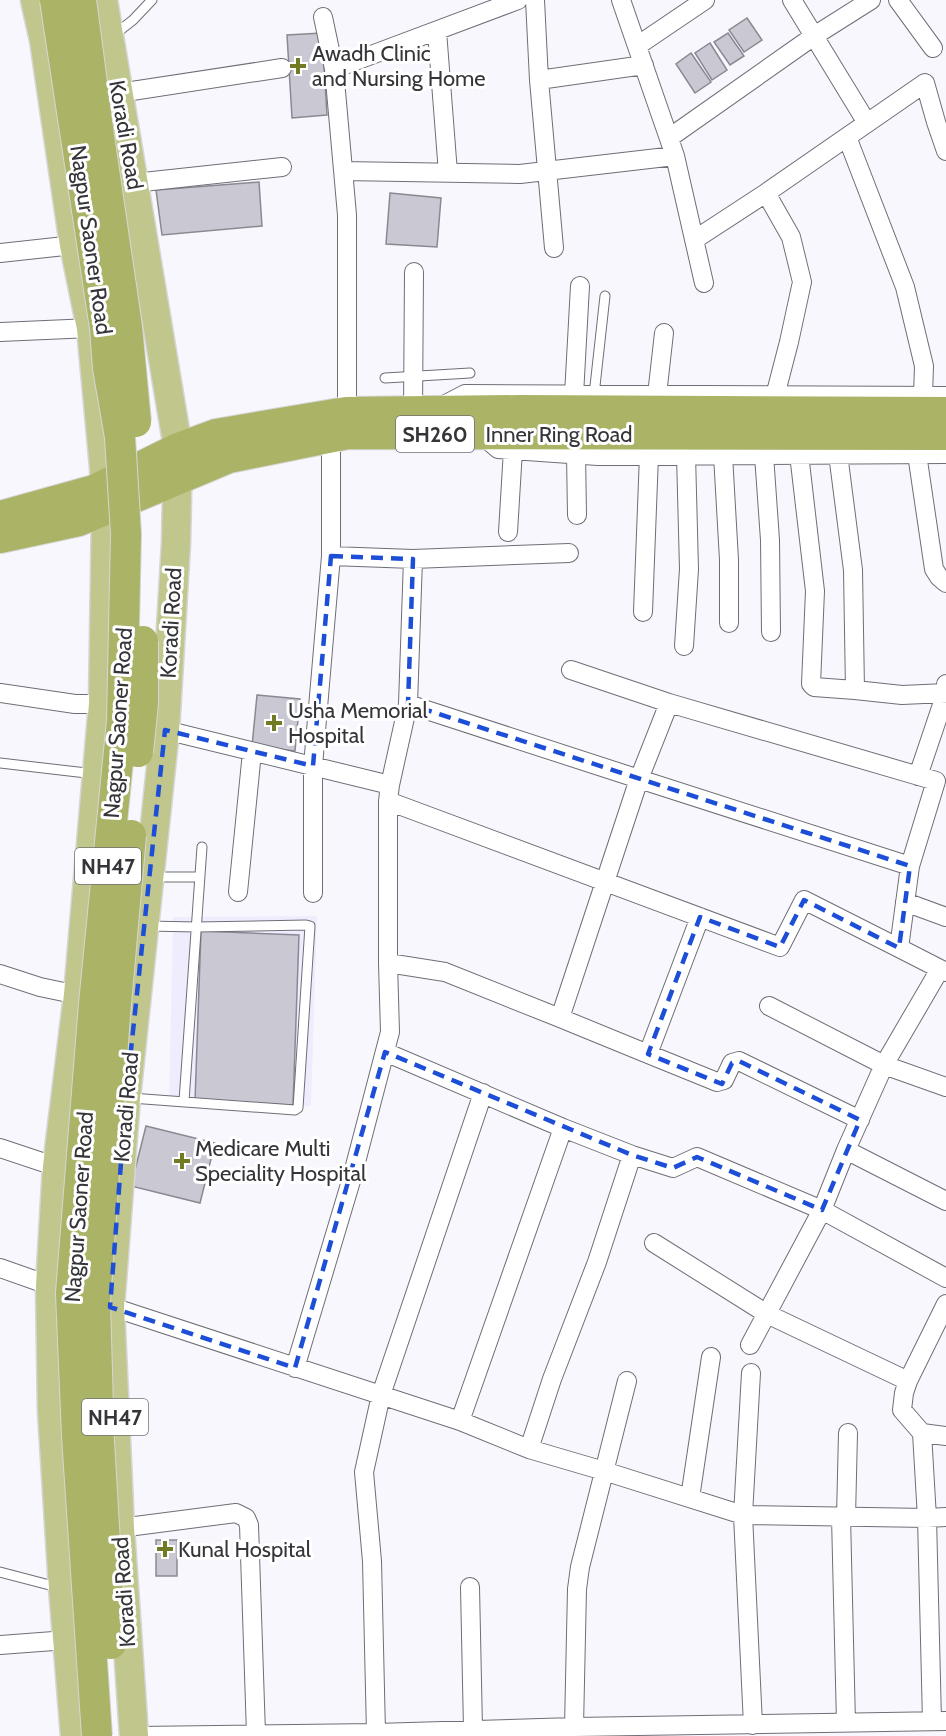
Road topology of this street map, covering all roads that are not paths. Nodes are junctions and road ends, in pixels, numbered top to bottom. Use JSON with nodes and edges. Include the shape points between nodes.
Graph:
{"nodes":[{"id":1,"x":35,"y":0,"type":"edge"},
{"id":2,"x":56,"y":0,"type":"edge"},
{"id":3,"x":81,"y":0,"type":"edge"},
{"id":4,"x":152,"y":0,"type":"edge"},
{"id":5,"x":518,"y":0,"type":"edge"},
{"id":6,"x":535,"y":0,"type":"edge"},
{"id":7,"x":621,"y":0,"type":"edge"},
{"id":8,"x":705,"y":0,"type":"edge"},
{"id":9,"x":792,"y":0,"type":"edge"},
{"id":10,"x":871,"y":0,"type":"edge"},
{"id":11,"x":898,"y":0,"type":"edge"},
{"id":12,"x":323,"y":17,"type":"dead end"},
{"id":13,"x":107,"y":21,"type":"edge"},
{"id":14,"x":437,"y":31,"type":"junction"},
{"id":15,"x":814,"y":36,"type":"junction"},
{"id":16,"x":44,"y":40,"type":"junction"},
{"id":17,"x":637,"y":45,"type":"junction"},
{"id":18,"x":933,"y":48,"type":"dead end"},
{"id":19,"x":644,"y":65,"type":"junction"},
{"id":20,"x":282,"y":68,"type":"dead end"},
{"id":21,"x":334,"y":69,"type":"junction"},
{"id":22,"x":539,"y":80,"type":"junction"},
{"id":23,"x":119,"y":93,"type":"junction"},
{"id":24,"x":867,"y":123,"type":"junction"},
{"id":25,"x":847,"y":137,"type":"junction"},
{"id":26,"x":669,"y":138,"type":"junction"},
{"id":27,"x":946,"y":151,"type":"edge"},
{"id":28,"x":675,"y":156,"type":"junction"},
{"id":29,"x":282,"y":167,"type":"dead end"},
{"id":30,"x":344,"y":171,"type":"junction"},
{"id":31,"x":547,"y":171,"type":"junction"},
{"id":32,"x":448,"y":173,"type":"junction"},
{"id":33,"x":134,"y":183,"type":"junction"},
{"id":34,"x":766,"y":193,"type":"junction"},
{"id":35,"x":694,"y":240,"type":"junction"},
{"id":36,"x":75,"y":245,"type":"junction"},
{"id":37,"x":554,"y":248,"type":"dead end"},
{"id":38,"x":0,"y":253,"type":"edge"},
{"id":39,"x":414,"y":272,"type":"dead end"},
{"id":40,"x":704,"y":283,"type":"dead end"},
{"id":41,"x":580,"y":286,"type":"dead end"},
{"id":42,"x":604,"y":296,"type":"dead end"},
{"id":43,"x":91,"y":328,"type":"junction"},
{"id":44,"x":0,"y":332,"type":"edge"},
{"id":45,"x":664,"y":333,"type":"dead end"},
{"id":46,"x":470,"y":373,"type":"dead end"},
{"id":47,"x":413,"y":377,"type":"junction"},
{"id":48,"x":385,"y":378,"type":"dead end"},
{"id":49,"x":574,"y":395,"type":"junction"},
{"id":50,"x":594,"y":395,"type":"junction"},
{"id":51,"x":657,"y":395,"type":"junction"},
{"id":52,"x":775,"y":396,"type":"junction"},
{"id":53,"x":946,"y":396,"type":"edge"},
{"id":54,"x":935,"y":404,"type":"edge"},
{"id":55,"x":423,"y":411,"type":"junction"},
{"id":56,"x":173,"y":415,"type":"junction"},
{"id":57,"x":342,"y":428,"type":"junction"},
{"id":58,"x":694,"y":433,"type":"junction"},
{"id":59,"x":480,"y":434,"type":"junction"},
{"id":60,"x":101,"y":435,"type":"junction"},
{"id":61,"x":946,"y":435,"type":"edge"},
{"id":62,"x":178,"y":448,"type":"junction"},
{"id":63,"x":513,"y":450,"type":"junction"},
{"id":64,"x":576,"y":454,"type":"junction"},
{"id":65,"x":800,"y":454,"type":"junction"},
{"id":66,"x":838,"y":454,"type":"junction"},
{"id":67,"x":917,"y":454,"type":"junction"},
{"id":68,"x":946,"y":454,"type":"edge"},
{"id":69,"x":649,"y":455,"type":"junction"},
{"id":70,"x":723,"y":455,"type":"junction"},
{"id":71,"x":764,"y":455,"type":"junction"},
{"id":72,"x":178,"y":479,"type":"junction"},
{"id":73,"x":106,"y":496,"type":"junction"},
{"id":74,"x":577,"y":515,"type":"dead end"},
{"id":75,"x":0,"y":516,"type":"edge"},
{"id":76,"x":508,"y":532,"type":"dead end"},
{"id":77,"x":0,"y":538,"type":"edge"},
{"id":78,"x":569,"y":553,"type":"dead end"},
{"id":79,"x":331,"y":556,"type":"junction"},
{"id":80,"x":413,"y":559,"type":"junction"},
{"id":81,"x":946,"y":583,"type":"edge"},
{"id":82,"x":643,"y":612,"type":"dead end"},
{"id":83,"x":729,"y":622,"type":"dead end"},
{"id":84,"x":771,"y":632,"type":"dead end"},
{"id":85,"x":684,"y":645,"type":"dead end"},
{"id":86,"x":571,"y":670,"type":"dead end"},
{"id":87,"x":946,"y":684,"type":"edge"},
{"id":88,"x":855,"y":690,"type":"junction"},
{"id":89,"x":0,"y":693,"type":"edge"},
{"id":90,"x":946,"y":693,"type":"edge"},
{"id":91,"x":669,"y":703,"type":"junction"},
{"id":92,"x":103,"y":704,"type":"junction"},
{"id":93,"x":408,"y":704,"type":"junction"},
{"id":94,"x":164,"y":740,"type":"junction"},
{"id":95,"x":252,"y":752,"type":"junction"},
{"id":96,"x":0,"y":763,"type":"edge"},
{"id":97,"x":98,"y":764,"type":"junction"},
{"id":98,"x":313,"y":766,"type":"junction"},
{"id":99,"x":639,"y":779,"type":"junction"},
{"id":100,"x":933,"y":779,"type":"edge"},
{"id":101,"x":389,"y":793,"type":"junction"},
{"id":102,"x":202,"y":847,"type":"dead end"},
{"id":103,"x":910,"y":866,"type":"junction"},
{"id":104,"x":150,"y":877,"type":"junction"},
{"id":105,"x":200,"y":877,"type":"junction"},
{"id":106,"x":605,"y":881,"type":"junction"},
{"id":107,"x":238,"y":892,"type":"dead end"},
{"id":108,"x":314,"y":893,"type":"dead end"},
{"id":109,"x":905,"y":902,"type":"junction"},
{"id":110,"x":700,"y":917,"type":"junction"},
{"id":111,"x":946,"y":917,"type":"edge"},
{"id":112,"x":145,"y":926,"type":"junction"},
{"id":113,"x":197,"y":927,"type":"junction"},
{"id":114,"x":899,"y":948,"type":"junction"},
{"id":115,"x":388,"y":963,"type":"junction"},
{"id":116,"x":943,"y":970,"type":"edge"},
{"id":117,"x":0,"y":974,"type":"edge"},
{"id":118,"x":78,"y":995,"type":"junction"},
{"id":119,"x":769,"y":1006,"type":"dead end"},
{"id":120,"x":560,"y":1018,"type":"junction"},
{"id":121,"x":385,"y":1052,"type":"junction"},
{"id":122,"x":648,"y":1054,"type":"junction"},
{"id":123,"x":884,"y":1065,"type":"junction"},
{"id":124,"x":946,"y":1087,"type":"edge"},
{"id":125,"x":483,"y":1093,"type":"junction"},
{"id":126,"x":126,"y":1097,"type":"junction"},
{"id":127,"x":184,"y":1101,"type":"junction"},
{"id":128,"x":860,"y":1120,"type":"junction"},
{"id":129,"x":563,"y":1128,"type":"junction"},
{"id":130,"x":0,"y":1148,"type":"edge"},
{"id":131,"x":846,"y":1150,"type":"junction"},
{"id":132,"x":632,"y":1155,"type":"junction"},
{"id":133,"x":57,"y":1167,"type":"junction"},
{"id":134,"x":946,"y":1201,"type":"edge"},
{"id":135,"x":822,"y":1210,"type":"junction"},
{"id":136,"x":654,"y":1243,"type":"dead end"},
{"id":137,"x":0,"y":1268,"type":"edge"},
{"id":138,"x":946,"y":1278,"type":"edge"},
{"id":139,"x":50,"y":1286,"type":"junction"},
{"id":140,"x":946,"y":1304,"type":"edge"},
{"id":141,"x":110,"y":1307,"type":"junction"},
{"id":142,"x":767,"y":1314,"type":"junction"},
{"id":143,"x":750,"y":1345,"type":"dead end"},
{"id":144,"x":711,"y":1357,"type":"dead end"},
{"id":145,"x":295,"y":1368,"type":"junction"},
{"id":146,"x":751,"y":1372,"type":"dead end"},
{"id":147,"x":627,"y":1381,"type":"dead end"},
{"id":148,"x":908,"y":1381,"type":"junction"},
{"id":149,"x":381,"y":1395,"type":"junction"},
{"id":150,"x":460,"y":1421,"type":"junction"},
{"id":151,"x":922,"y":1433,"type":"junction"},
{"id":152,"x":848,"y":1434,"type":"dead end"},
{"id":153,"x":946,"y":1436,"type":"edge"},
{"id":154,"x":529,"y":1449,"type":"junction"},
{"id":155,"x":604,"y":1471,"type":"junction"},
{"id":156,"x":690,"y":1498,"type":"junction"},
{"id":157,"x":743,"y":1515,"type":"junction"},
{"id":158,"x":844,"y":1517,"type":"junction"},
{"id":159,"x":946,"y":1517,"type":"edge"},
{"id":160,"x":927,"y":1518,"type":"junction"},
{"id":161,"x":120,"y":1528,"type":"junction"},
{"id":162,"x":0,"y":1572,"type":"edge"},
{"id":163,"x":470,"y":1587,"type":"dead end"},
{"id":164,"x":63,"y":1588,"type":"junction"},
{"id":165,"x":67,"y":1640,"type":"junction"},
{"id":166,"x":0,"y":1645,"type":"edge"},
{"id":167,"x":846,"y":1723,"type":"junction"},
{"id":168,"x":753,"y":1725,"type":"junction"},
{"id":169,"x":928,"y":1725,"type":"edge"},
{"id":170,"x":574,"y":1726,"type":"junction"},
{"id":171,"x":473,"y":1729,"type":"junction"},
{"id":172,"x":867,"y":1729,"type":"edge"},
{"id":173,"x":772,"y":1730,"type":"edge"},
{"id":174,"x":695,"y":1731,"type":"edge"},
{"id":175,"x":545,"y":1732,"type":"edge"},
{"id":176,"x":376,"y":1733,"type":"junction"},
{"id":177,"x":256,"y":1734,"type":"junction"},
{"id":178,"x":75,"y":1736,"type":"edge"},
{"id":179,"x":97,"y":1736,"type":"edge"},
{"id":180,"x":117,"y":1736,"type":"edge"},
{"id":181,"x":136,"y":1736,"type":"edge"}],
"edges":[{"from":1,"to":16,"type":"main road"},
{"from":2,"to":179,"type":"highway","name":"Nagpur Saoner Road","number":"NH47","bridge":true,"via":[[118,426],[126,534],[122,721],[71,1293]]},
{"from":3,"to":180,"type":"highway","name":"Nagpur Saoner Road","number":"NH47","bridge":true,"via":[[127,327],[142,501],[143,703],[95,1302],[99,1442]]},
{"from":4,"to":13,"type":"lane","via":[[133,20]]},
{"from":5,"to":14,"type":"street"},
{"from":6,"to":22,"type":"street"},
{"from":7,"to":17,"type":"street"},
{"from":8,"to":17,"type":"street"},
{"from":9,"to":15,"type":"street"},
{"from":10,"to":15,"type":"street"},
{"from":11,"to":18,"type":"street"},
{"from":12,"to":21,"type":"street"},
{"from":13,"to":16,"type":"main road"},
{"from":13,"to":23,"type":"main road","name":"Koradi Road"},
{"from":14,"to":21,"type":"street"},
{"from":14,"to":32,"type":"street"},
{"from":15,"to":24,"type":"street"},
{"from":15,"to":26,"type":"street"},
{"from":16,"to":36,"type":"main road"},
{"from":17,"to":19,"type":"street"},
{"from":19,"to":22,"type":"street"},
{"from":19,"to":26,"type":"street"},
{"from":20,"to":23,"type":"street"},
{"from":21,"to":30,"type":"street"},
{"from":22,"to":31,"type":"street"},
{"from":23,"to":33,"type":"main road","name":"Koradi Road"},
{"from":24,"to":25,"type":"street"},
{"from":24,"to":27,"type":"street","via":[[925,83]]},
{"from":25,"to":34,"type":"street"},
{"from":25,"to":54,"type":"street","via":[[904,287]]},
{"from":26,"to":28,"type":"street"},
{"from":28,"to":31,"type":"street"},
{"from":28,"to":35,"type":"street"},
{"from":29,"to":33,"type":"street"},
{"from":30,"to":32,"type":"street"},
{"from":30,"to":57,"type":"street","via":[[347,215]]},
{"from":31,"to":32,"type":"street"},
{"from":31,"to":37,"type":"street"},
{"from":33,"to":56,"type":"main road","name":"Koradi Road"},
{"from":34,"to":35,"type":"street"},
{"from":34,"to":52,"type":"street","via":[[791,237],[802,282]]},
{"from":35,"to":40,"type":"street"},
{"from":36,"to":38,"type":"street"},
{"from":36,"to":43,"type":"main road"},
{"from":39,"to":47,"type":"street"},
{"from":41,"to":49,"type":"street"},
{"from":42,"to":50,"type":"lane"},
{"from":43,"to":44,"type":"street"},
{"from":43,"to":60,"type":"main road"},
{"from":45,"to":51,"type":"street"},
{"from":46,"to":47,"type":"lane"},
{"from":47,"to":48,"type":"lane"},
{"from":47,"to":55,"type":"street"},
{"from":49,"to":50,"type":"street"},
{"from":49,"to":55,"type":"street","via":[[465,394]]},
{"from":50,"to":51,"type":"street"},
{"from":51,"to":52,"type":"street"},
{"from":52,"to":54,"type":"street"},
{"from":53,"to":54,"type":"street"},
{"from":54,"to":58,"type":"highway","name":"Inner Ring Road","number":"SH260"},
{"from":55,"to":57,"type":"highway","name":"Inner Ring Road","number":"SH260"},
{"from":55,"to":58,"type":"highway","name":"Inner Ring Road","number":"SH260"},
{"from":56,"to":60,"type":"main road"},
{"from":56,"to":62,"type":"main road","name":"Koradi Road"},
{"from":57,"to":59,"type":"highway","name":"Inner Ring Road","number":"SH260"},
{"from":57,"to":62,"type":"highway","name":"Inner Ring Road","number":"SH260","via":[[216,434]]},
{"from":57,"to":72,"type":"highway","name":"Inner Ring Road","number":"SH260","via":[[229,458]]},
{"from":57,"to":79,"type":"street"},
{"from":58,"to":59,"type":"highway","name":"Inner Ring Road","number":"SH260"},
{"from":58,"to":61,"type":"highway","name":"Inner Ring Road","number":"SH260"},
{"from":58,"to":69,"type":"street"},
{"from":58,"to":70,"type":"street"},
{"from":58,"to":85,"type":"street"},
{"from":59,"to":63,"type":"street","via":[[498,449]]},
{"from":60,"to":73,"type":"main road"},
{"from":62,"to":72,"type":"main road","number":"NH47"},
{"from":62,"to":73,"type":"highway","number":"SH260"},
{"from":63,"to":64,"type":"street"},
{"from":63,"to":76,"type":"street"},
{"from":64,"to":69,"type":"street"},
{"from":64,"to":74,"type":"street"},
{"from":65,"to":66,"type":"street"},
{"from":65,"to":71,"type":"street"},
{"from":65,"to":88,"type":"street","via":[[815,591],[811,684]]},
{"from":66,"to":67,"type":"street"},
{"from":66,"to":88,"type":"street","via":[[853,570]]},
{"from":67,"to":68,"type":"street"},
{"from":67,"to":81,"type":"street","via":[[934,569]]},
{"from":69,"to":82,"type":"street"},
{"from":70,"to":71,"type":"street"},
{"from":70,"to":83,"type":"street"},
{"from":71,"to":84,"type":"street"},
{"from":72,"to":73,"type":"highway","number":"SH260"},
{"from":72,"to":94,"type":"main road","name":"Koradi Road","number":"NH47"},
{"from":73,"to":75,"type":"highway","number":"SH260","via":[[84,493]]},
{"from":73,"to":77,"type":"highway","number":"SH260","via":[[79,521]]},
{"from":73,"to":92,"type":"main road"},
{"from":78,"to":80,"type":"street"},
{"from":79,"to":80,"type":"street"},
{"from":79,"to":98,"type":"street"},
{"from":80,"to":93,"type":"street"},
{"from":86,"to":91,"type":"street"},
{"from":87,"to":90,"type":"street"},
{"from":88,"to":90,"type":"street","via":[[902,695]]},
{"from":89,"to":92,"type":"street"},
{"from":90,"to":100,"type":"street"},
{"from":91,"to":99,"type":"street"},
{"from":91,"to":100,"type":"street"},
{"from":92,"to":97,"type":"main road"},
{"from":93,"to":99,"type":"street"},
{"from":93,"to":101,"type":"street"},
{"from":94,"to":95,"type":"street"},
{"from":94,"to":97,"type":"main road"},
{"from":94,"to":104,"type":"main road","name":"Koradi Road","number":"NH47"},
{"from":95,"to":98,"type":"street"},
{"from":95,"to":107,"type":"street"},
{"from":96,"to":97,"type":"lane"},
{"from":97,"to":118,"type":"main road"},
{"from":98,"to":101,"type":"street"},
{"from":98,"to":108,"type":"street"},
{"from":99,"to":103,"type":"street"},
{"from":99,"to":106,"type":"street"},
{"from":100,"to":103,"type":"street"},
{"from":101,"to":106,"type":"street"},
{"from":101,"to":115,"type":"street"},
{"from":102,"to":105,"type":"lane"},
{"from":103,"to":109,"type":"street"},
{"from":104,"to":105,"type":"lane"},
{"from":104,"to":112,"type":"main road","name":"Koradi Road","number":"NH47"},
{"from":105,"to":113,"type":"lane"},
{"from":106,"to":110,"type":"street"},
{"from":106,"to":120,"type":"street"},
{"from":109,"to":111,"type":"street"},
{"from":109,"to":114,"type":"street"},
{"from":110,"to":114,"type":"street","via":[[780,946],[804,900]]},
{"from":110,"to":122,"type":"street"},
{"from":112,"to":113,"type":"lane"},
{"from":112,"to":126,"type":"main road","name":"Koradi Road","number":"NH47"},
{"from":113,"to":127,"type":"lane"},
{"from":113,"to":127,"type":"lane","via":[[310,926],[299,1097],[295,1110]]},
{"from":114,"to":116,"type":"street"},
{"from":115,"to":120,"type":"street","via":[[446,972]]},
{"from":115,"to":121,"type":"street","via":[[390,1032]]},
{"from":116,"to":123,"type":"street"},
{"from":117,"to":118,"type":"street"},
{"from":118,"to":133,"type":"main road"},
{"from":119,"to":123,"type":"street"},
{"from":120,"to":122,"type":"street"},
{"from":121,"to":125,"type":"street"},
{"from":121,"to":145,"type":"street"},
{"from":122,"to":128,"type":"street","via":[[717,1082],[724,1080],[732,1063],[739,1061]]},
{"from":123,"to":124,"type":"street"},
{"from":123,"to":128,"type":"street"},
{"from":125,"to":129,"type":"street"},
{"from":125,"to":149,"type":"street"},
{"from":126,"to":127,"type":"lane"},
{"from":126,"to":141,"type":"main road","name":"Koradi Road","number":"NH47"},
{"from":128,"to":131,"type":"street"},
{"from":129,"to":132,"type":"street"},
{"from":129,"to":150,"type":"street"},
{"from":130,"to":133,"type":"street"},
{"from":131,"to":134,"type":"street"},
{"from":131,"to":135,"type":"street"},
{"from":132,"to":135,"type":"street","via":[[673,1168],[697,1157]]},
{"from":132,"to":154,"type":"street"},
{"from":133,"to":139,"type":"main road"},
{"from":135,"to":138,"type":"street"},
{"from":135,"to":142,"type":"street"},
{"from":136,"to":142,"type":"street"},
{"from":137,"to":139,"type":"street"},
{"from":139,"to":141,"type":"street"},
{"from":139,"to":164,"type":"main road","via":[[52,1411]]},
{"from":140,"to":148,"type":"street"},
{"from":141,"to":145,"type":"street"},
{"from":141,"to":161,"type":"main road","name":"Koradi Road","number":"NH47"},
{"from":142,"to":143,"type":"street"},
{"from":142,"to":148,"type":"street"},
{"from":144,"to":156,"type":"street"},
{"from":145,"to":149,"type":"street"},
{"from":146,"to":157,"type":"street"},
{"from":147,"to":155,"type":"street"},
{"from":148,"to":151,"type":"street","via":[[902,1410]]},
{"from":149,"to":150,"type":"street"},
{"from":149,"to":176,"type":"street","via":[[364,1472],[372,1561]]},
{"from":150,"to":154,"type":"street"},
{"from":151,"to":153,"type":"street"},
{"from":151,"to":160,"type":"street"},
{"from":152,"to":158,"type":"street"},
{"from":154,"to":155,"type":"street"},
{"from":155,"to":156,"type":"street"},
{"from":155,"to":170,"type":"street","via":[[577,1589]]},
{"from":156,"to":157,"type":"street"},
{"from":157,"to":158,"type":"street"},
{"from":157,"to":168,"type":"street"},
{"from":158,"to":160,"type":"street"},
{"from":158,"to":167,"type":"street"},
{"from":159,"to":160,"type":"street"},
{"from":160,"to":169,"type":"street"},
{"from":161,"to":177,"type":"street","via":[[236,1513],[246,1518],[251,1548]]},
{"from":161,"to":181,"type":"main road","name":"Koradi Road","number":"NH47"},
{"from":162,"to":164,"type":"lane"},
{"from":163,"to":171,"type":"street"},
{"from":164,"to":165,"type":"main road"},
{"from":165,"to":166,"type":"street"},
{"from":165,"to":178,"type":"main road"},
{"from":167,"to":172,"type":"street"},
{"from":167,"to":173,"type":"street"},
{"from":168,"to":173,"type":"street"},
{"from":168,"to":174,"type":"street"},
{"from":169,"to":172,"type":"street"},
{"from":170,"to":174,"type":"street"},
{"from":170,"to":175,"type":"street"},
{"from":171,"to":175,"type":"street"},
{"from":171,"to":176,"type":"street"},
{"from":176,"to":177,"type":"street"},
{"from":177,"to":181,"type":"street"}]}
